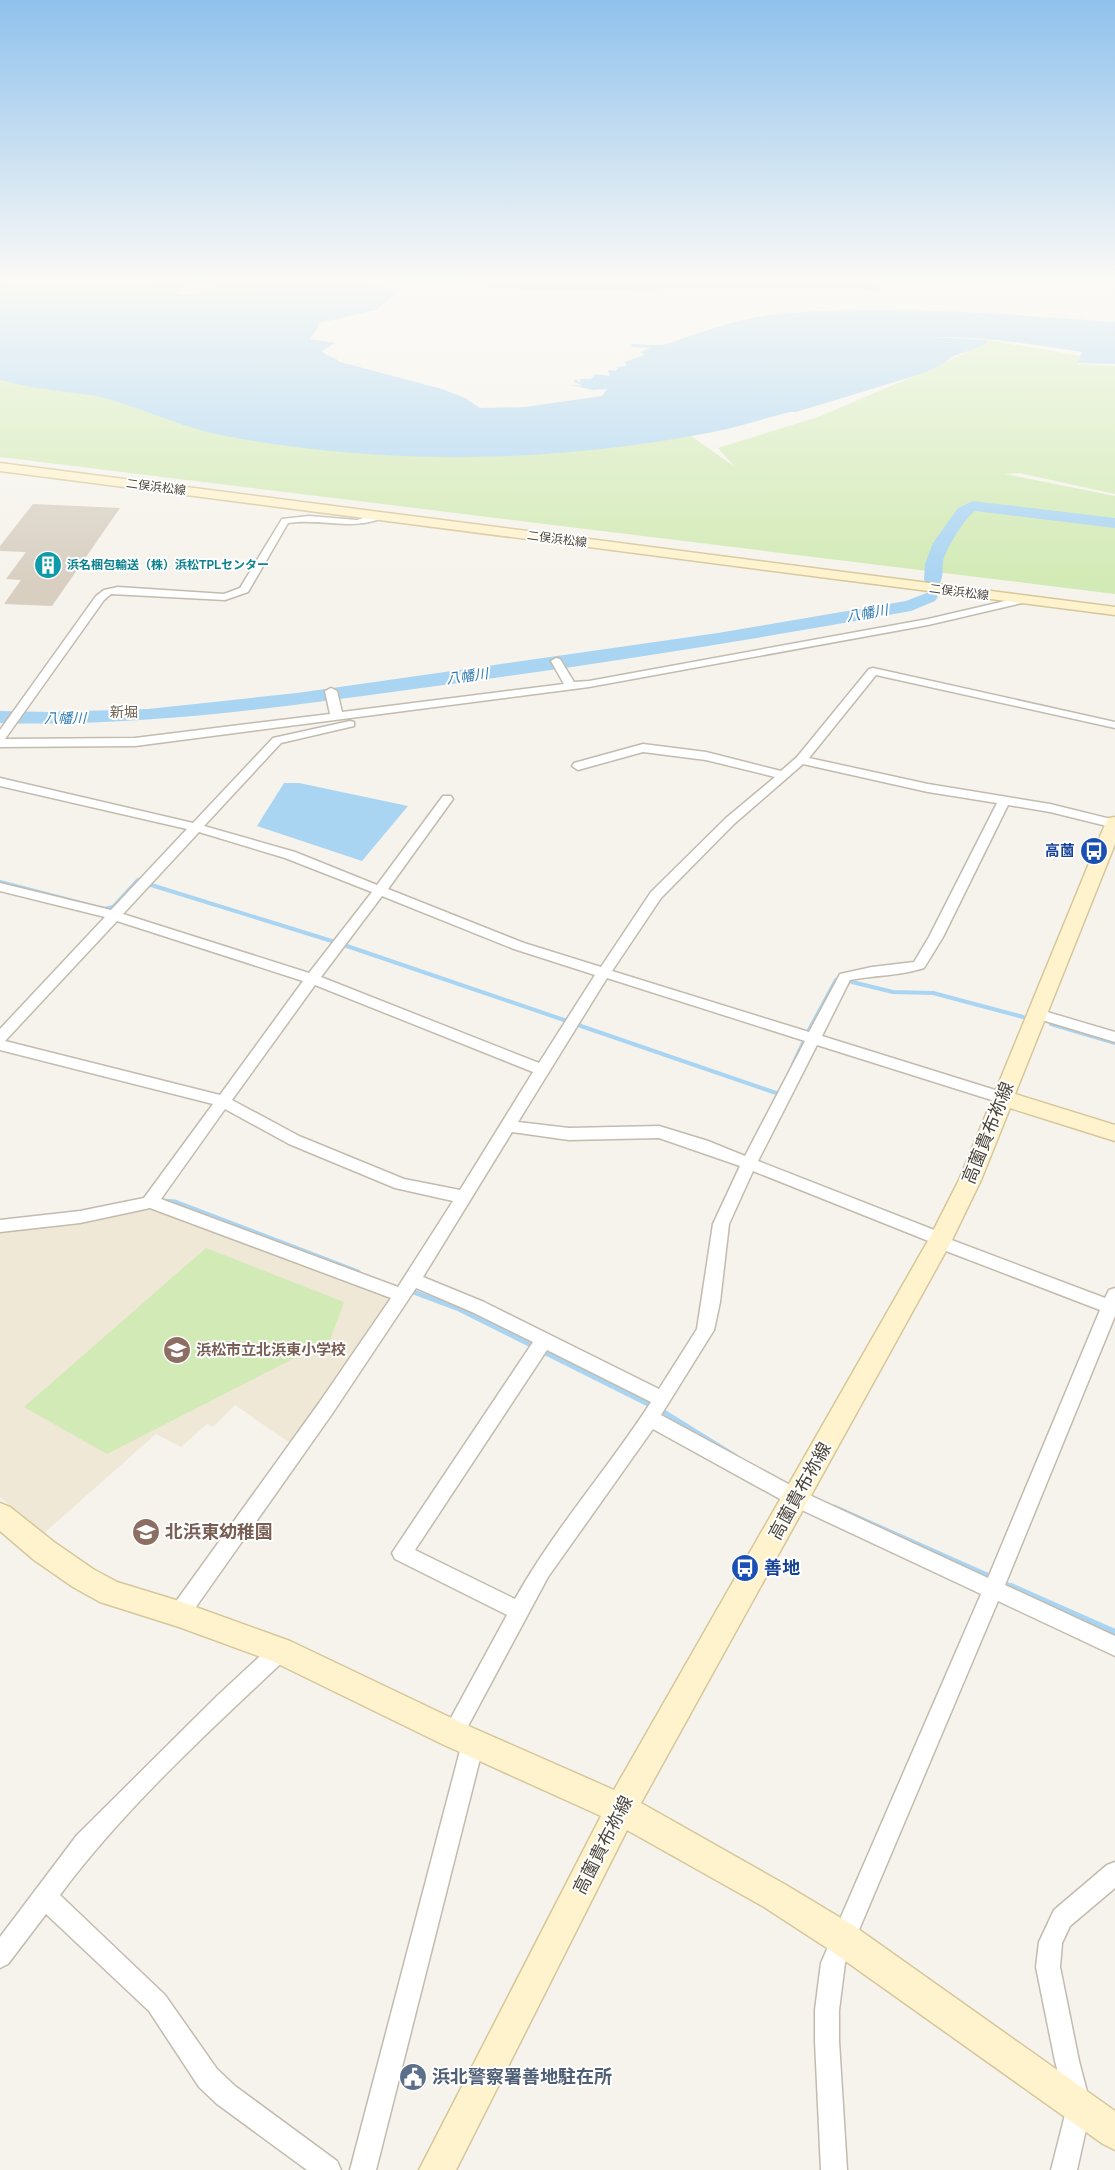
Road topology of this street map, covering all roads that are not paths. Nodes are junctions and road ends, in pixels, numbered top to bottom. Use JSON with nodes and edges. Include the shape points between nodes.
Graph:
{"nodes":[{"id":1,"x":0,"y":467,"type":"edge"},
{"id":2,"x":379,"y":516,"type":"junction"},
{"id":3,"x":1022,"y":600,"type":"junction"},
{"id":4,"x":1115,"y":611,"type":"edge"},
{"id":5,"x":1115,"y":622,"type":"edge"},
{"id":6,"x":556,"y":661,"type":"dead end"},
{"id":7,"x":568,"y":681,"type":"junction"},
{"id":8,"x":331,"y":691,"type":"dead end"},
{"id":9,"x":447,"y":703,"type":"junction"},
{"id":10,"x":336,"y":711,"type":"junction"},
{"id":11,"x":1115,"y":725,"type":"edge"},
{"id":12,"x":0,"y":738,"type":"edge"},
{"id":13,"x":0,"y":743,"type":"edge"},
{"id":14,"x":801,"y":760,"type":"junction"},
{"id":15,"x":578,"y":766,"type":"dead end"},
{"id":16,"x":784,"y":775,"type":"junction"},
{"id":17,"x":0,"y":782,"type":"edge"},
{"id":18,"x":447,"y":798,"type":"dead end"},
{"id":19,"x":1005,"y":799,"type":"junction"},
{"id":20,"x":196,"y":827,"type":"junction"},
{"id":21,"x":1114,"y":829,"type":"edge"},
{"id":22,"x":0,"y":887,"type":"edge"},
{"id":23,"x":380,"y":889,"type":"junction"},
{"id":24,"x":113,"y":915,"type":"junction"},
{"id":25,"x":604,"y":971,"type":"junction"},
{"id":26,"x":312,"y":979,"type":"junction"},
{"id":27,"x":1036,"y":1014,"type":"junction"},
{"id":28,"x":813,"y":1037,"type":"junction"},
{"id":29,"x":1115,"y":1037,"type":"edge"},
{"id":30,"x":0,"y":1038,"type":"edge"},
{"id":31,"x":0,"y":1045,"type":"edge"},
{"id":32,"x":543,"y":1070,"type":"junction"},
{"id":33,"x":1002,"y":1098,"type":"junction"},
{"id":34,"x":222,"y":1101,"type":"junction"},
{"id":35,"x":508,"y":1126,"type":"junction"},
{"id":36,"x":1115,"y":1133,"type":"edge"},
{"id":37,"x":749,"y":1163,"type":"junction"},
{"id":38,"x":464,"y":1197,"type":"junction"},
{"id":39,"x":150,"y":1202,"type":"junction"},
{"id":40,"x":0,"y":1226,"type":"edge"},
{"id":41,"x":940,"y":1241,"type":"junction"},
{"id":42,"x":408,"y":1289,"type":"junction"},
{"id":43,"x":1114,"y":1304,"type":"edge"},
{"id":44,"x":540,"y":1346,"type":"junction"},
{"id":45,"x":662,"y":1399,"type":"junction"},
{"id":46,"x":650,"y":1418,"type":"junction"},
{"id":47,"x":796,"y":1498,"type":"junction"},
{"id":48,"x":0,"y":1515,"type":"edge"},
{"id":49,"x":992,"y":1589,"type":"junction"},
{"id":50,"x":520,"y":1611,"type":"junction"},
{"id":51,"x":179,"y":1614,"type":"junction"},
{"id":52,"x":1115,"y":1646,"type":"edge"},
{"id":53,"x":280,"y":1651,"type":"junction"},
{"id":54,"x":463,"y":1738,"type":"junction"},
{"id":55,"x":621,"y":1809,"type":"junction"},
{"id":56,"x":1115,"y":1873,"type":"edge"},
{"id":57,"x":44,"y":1896,"type":"junction"},
{"id":58,"x":842,"y":1938,"type":"junction"},
{"id":59,"x":0,"y":1956,"type":"edge"},
{"id":60,"x":1079,"y":2107,"type":"junction"},
{"id":61,"x":1115,"y":2132,"type":"edge"},
{"id":62,"x":328,"y":2170,"type":"edge"},
{"id":63,"x":364,"y":2170,"type":"edge"},
{"id":64,"x":437,"y":2170,"type":"edge"},
{"id":65,"x":834,"y":2170,"type":"edge"},
{"id":66,"x":1064,"y":2170,"type":"edge"}],
"edges":[{"from":1,"to":2,"type":"main road","name":"二俣浜松線"},
{"from":2,"to":3,"type":"main road","name":"二俣浜松線"},
{"from":2,"to":12,"type":"street","via":[[359,523],[305,518],[285,521],[244,590],[225,597],[108,592],[100,598]]},
{"from":3,"to":4,"type":"main road","name":"二俣浜松線"},
{"from":3,"to":5,"type":"main road","via":[[1036,607]]},
{"from":3,"to":7,"type":"street","via":[[928,622]]},
{"from":6,"to":7,"type":"street"},
{"from":7,"to":9,"type":"street"},
{"from":8,"to":10,"type":"street"},
{"from":9,"to":10,"type":"street"},
{"from":9,"to":20,"type":"street","via":[[277,740]]},
{"from":10,"to":13,"type":"street","via":[[135,742]]},
{"from":11,"to":14,"type":"street","via":[[873,671]]},
{"from":14,"to":16,"type":"street"},
{"from":14,"to":19,"type":"street","via":[[928,788]]},
{"from":15,"to":16,"type":"street","via":[[636,750],[653,749],[706,756]]},
{"from":16,"to":25,"type":"street","via":[[730,821],[656,895]]},
{"from":17,"to":20,"type":"street"},
{"from":18,"to":23,"type":"street"},
{"from":19,"to":21,"type":"street"},
{"from":19,"to":28,"type":"street","via":[[918,965],[845,977]]},
{"from":20,"to":23,"type":"street","via":[[290,854]]},
{"from":20,"to":24,"type":"street"},
{"from":21,"to":27,"type":"main road","name":"高薗貴布祢線"},
{"from":22,"to":24,"type":"street"},
{"from":23,"to":25,"type":"street","via":[[519,946]]},
{"from":23,"to":26,"type":"street"},
{"from":24,"to":26,"type":"street"},
{"from":24,"to":30,"type":"street"},
{"from":25,"to":28,"type":"street"},
{"from":25,"to":32,"type":"street"},
{"from":26,"to":32,"type":"street"},
{"from":26,"to":34,"type":"street"},
{"from":27,"to":29,"type":"street"},
{"from":27,"to":33,"type":"main road","name":"高薗貴布祢線"},
{"from":28,"to":33,"type":"street"},
{"from":28,"to":37,"type":"street"},
{"from":31,"to":34,"type":"street"},
{"from":32,"to":35,"type":"street"},
{"from":33,"to":36,"type":"main road"},
{"from":33,"to":41,"type":"main road","name":"高薗貴布祢線","via":[[970,1180]]},
{"from":34,"to":38,"type":"street","via":[[294,1140],[393,1180]]},
{"from":34,"to":39,"type":"street"},
{"from":35,"to":37,"type":"street","via":[[569,1134],[659,1132],[702,1144]]},
{"from":35,"to":38,"type":"street"},
{"from":37,"to":41,"type":"street"},
{"from":37,"to":45,"type":"street","via":[[722,1224],[705,1330]]},
{"from":38,"to":42,"type":"street"},
{"from":39,"to":40,"type":"street","via":[[80,1217]]},
{"from":39,"to":42,"type":"street"},
{"from":41,"to":43,"type":"street"},
{"from":41,"to":47,"type":"main road","name":"高薗貴布祢線"},
{"from":42,"to":44,"type":"street","via":[[478,1307]]},
{"from":42,"to":51,"type":"street","via":[[333,1401]]},
{"from":43,"to":49,"type":"street"},
{"from":44,"to":45,"type":"street"},
{"from":44,"to":50,"type":"street","via":[[402,1553]]},
{"from":45,"to":46,"type":"street"},
{"from":46,"to":47,"type":"street"},
{"from":46,"to":50,"type":"street","via":[[541,1571]]},
{"from":47,"to":49,"type":"street"},
{"from":47,"to":55,"type":"main road","name":"高薗貴布祢線"},
{"from":48,"to":51,"type":"main road","via":[[44,1551],[110,1593]]},
{"from":49,"to":52,"type":"street"},
{"from":49,"to":58,"type":"street"},
{"from":50,"to":54,"type":"street"},
{"from":51,"to":53,"type":"main road"},
{"from":53,"to":54,"type":"main road"},
{"from":53,"to":57,"type":"street","via":[[85,1843]]},
{"from":54,"to":55,"type":"main road"},
{"from":54,"to":63,"type":"street"},
{"from":55,"to":58,"type":"main road"},
{"from":55,"to":64,"type":"main road","name":"高薗貴布祢線"},
{"from":56,"to":60,"type":"street","via":[[1062,1918],[1051,1942],[1048,1967]]},
{"from":57,"to":59,"type":"street"},
{"from":57,"to":62,"type":"street","via":[[157,2003],[208,2078],[226,2095]]},
{"from":58,"to":60,"type":"main road"},
{"from":58,"to":65,"type":"street","via":[[834,1963],[827,2010]]},
{"from":60,"to":61,"type":"main road"},
{"from":60,"to":66,"type":"street"}]}
